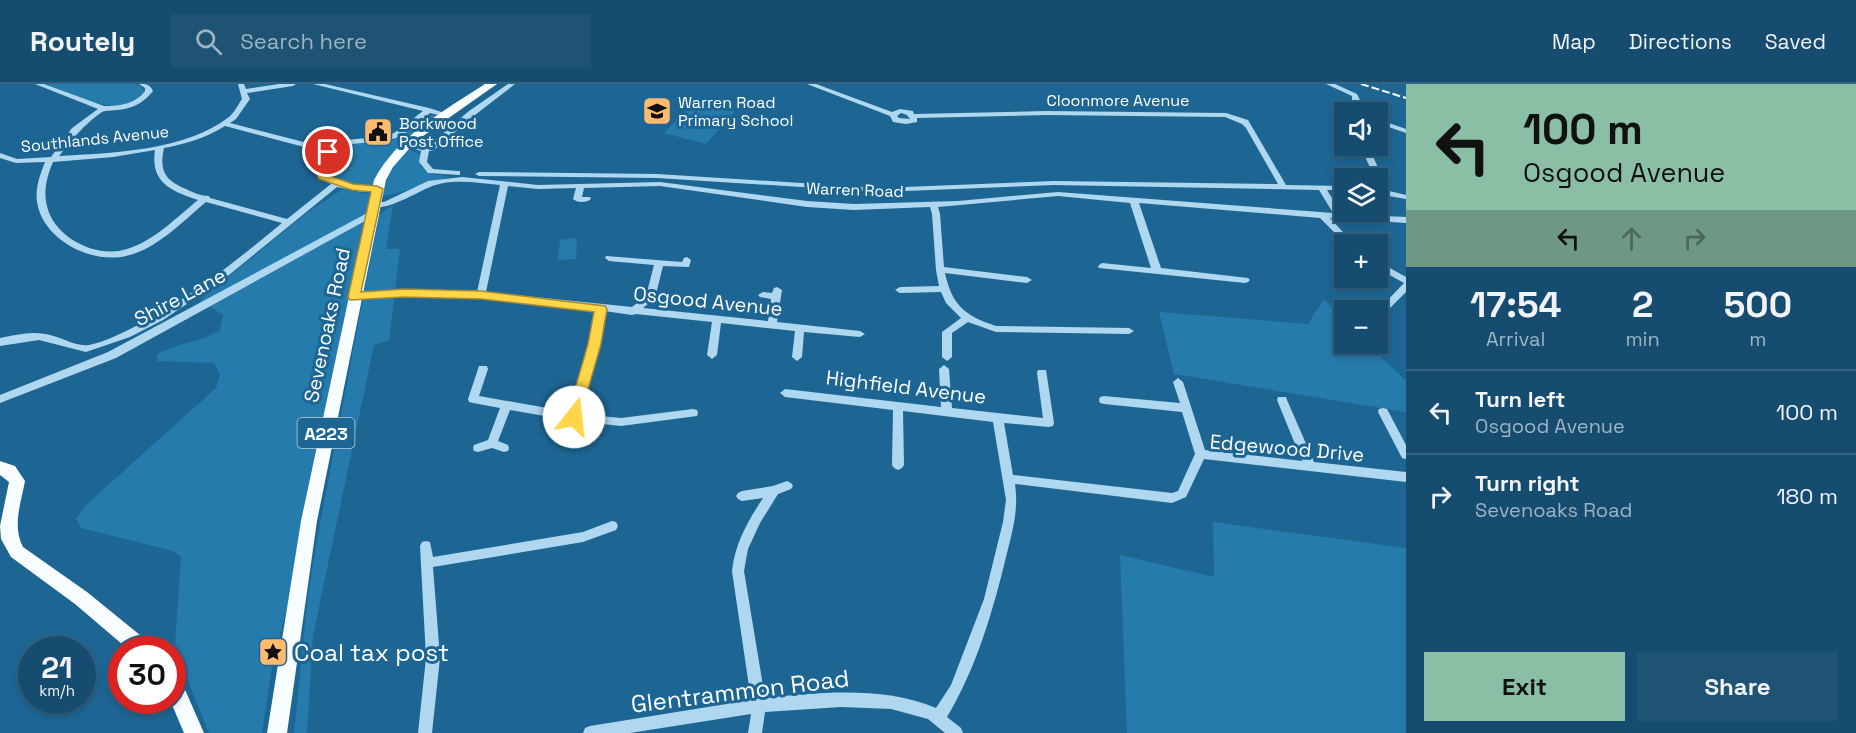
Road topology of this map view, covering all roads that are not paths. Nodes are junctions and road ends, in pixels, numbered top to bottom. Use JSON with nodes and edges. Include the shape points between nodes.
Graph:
{"nodes":[{"id":1,"x":38,"y":84,"type":"edge"},
{"id":2,"x":143,"y":84,"type":"edge"},
{"id":3,"x":293,"y":84,"type":"edge"},
{"id":4,"x":316,"y":84,"type":"edge"},
{"id":5,"x":363,"y":84,"type":"edge"},
{"id":6,"x":492,"y":84,"type":"edge"},
{"id":7,"x":512,"y":84,"type":"edge"},
{"id":8,"x":810,"y":84,"type":"edge"},
{"id":9,"x":1329,"y":84,"type":"edge"},
{"id":10,"x":243,"y":88,"type":"edge"},
{"id":11,"x":353,"y":91,"type":"junction"},
{"id":12,"x":1355,"y":102,"type":"edge"},
{"id":13,"x":103,"y":108,"type":"junction"},
{"id":14,"x":429,"y":110,"type":"junction"},
{"id":15,"x":447,"y":115,"type":"junction"},
{"id":16,"x":225,"y":124,"type":"junction"},
{"id":17,"x":1388,"y":125,"type":"edge"},
{"id":18,"x":1406,"y":131,"type":"edge"},
{"id":19,"x":407,"y":145,"type":"junction"},
{"id":20,"x":160,"y":147,"type":"junction"},
{"id":21,"x":425,"y":150,"type":"junction"},
{"id":22,"x":328,"y":152,"type":"junction"},
{"id":23,"x":0,"y":155,"type":"edge"},
{"id":24,"x":51,"y":159,"type":"junction"},
{"id":25,"x":337,"y":183,"type":"junction"},
{"id":26,"x":505,"y":183,"type":"junction"},
{"id":27,"x":580,"y":187,"type":"junction"},
{"id":28,"x":1282,"y":187,"type":"junction"},
{"id":29,"x":1321,"y":187,"type":"junction"},
{"id":30,"x":1334,"y":188,"type":"edge"},
{"id":31,"x":377,"y":189,"type":"junction"},
{"id":32,"x":1388,"y":193,"type":"edge"},
{"id":33,"x":1406,"y":197,"type":"edge"},
{"id":34,"x":206,"y":198,"type":"junction"},
{"id":35,"x":587,"y":199,"type":"dead end"},
{"id":36,"x":1134,"y":202,"type":"junction"},
{"id":37,"x":933,"y":205,"type":"junction"},
{"id":38,"x":1334,"y":208,"type":"edge"},
{"id":39,"x":372,"y":210,"type":"junction"},
{"id":40,"x":1323,"y":216,"type":"junction"},
{"id":41,"x":1334,"y":217,"type":"edge"},
{"id":42,"x":1388,"y":219,"type":"edge"},
{"id":43,"x":1406,"y":220,"type":"edge"},
{"id":44,"x":286,"y":222,"type":"junction"},
{"id":45,"x":1340,"y":234,"type":"edge"},
{"id":46,"x":609,"y":258,"type":"dead end"},
{"id":47,"x":687,"y":260,"type":"dead end"},
{"id":48,"x":659,"y":263,"type":"junction"},
{"id":49,"x":1102,"y":266,"type":"dead end"},
{"id":50,"x":941,"y":270,"type":"junction"},
{"id":51,"x":1388,"y":270,"type":"edge"},
{"id":52,"x":1157,"y":271,"type":"junction"},
{"id":53,"x":1028,"y":279,"type":"dead end"},
{"id":54,"x":1245,"y":280,"type":"dead end"},
{"id":55,"x":1406,"y":281,"type":"edge"},
{"id":56,"x":1406,"y":286,"type":"edge"},
{"id":57,"x":944,"y":289,"type":"junction"},
{"id":58,"x":900,"y":290,"type":"dead end"},
{"id":59,"x":481,"y":295,"type":"junction"},
{"id":60,"x":764,"y":295,"type":"dead end"},
{"id":61,"x":354,"y":297,"type":"junction"},
{"id":62,"x":1388,"y":305,"type":"edge"},
{"id":63,"x":600,"y":309,"type":"junction"},
{"id":64,"x":632,"y":312,"type":"junction"},
{"id":65,"x":966,"y":319,"type":"junction"},
{"id":66,"x":717,"y":320,"type":"junction"},
{"id":67,"x":772,"y":326,"type":"junction"},
{"id":68,"x":800,"y":328,"type":"junction"},
{"id":69,"x":1116,"y":331,"type":"junction"},
{"id":70,"x":1129,"y":331,"type":"dead end"},
{"id":71,"x":843,"y":333,"type":"junction"},
{"id":72,"x":860,"y":334,"type":"dead end"},
{"id":73,"x":0,"y":342,"type":"edge"},
{"id":74,"x":1121,"y":342,"type":"dead end"},
{"id":75,"x":842,"y":344,"type":"dead end"},
{"id":76,"x":712,"y":355,"type":"dead end"},
{"id":77,"x":797,"y":357,"type":"dead end"},
{"id":78,"x":947,"y":357,"type":"dead end"},
{"id":79,"x":944,"y":369,"type":"dead end"},
{"id":80,"x":1042,"y":373,"type":"dead end"},
{"id":81,"x":485,"y":374,"type":"dead end"},
{"id":82,"x":1178,"y":382,"type":"dead end"},
{"id":83,"x":785,"y":393,"type":"dead end"},
{"id":84,"x":0,"y":399,"type":"edge"},
{"id":85,"x":1104,"y":400,"type":"dead end"},
{"id":86,"x":1282,"y":400,"type":"dead end"},
{"id":87,"x":898,"y":406,"type":"junction"},
{"id":88,"x":506,"y":407,"type":"junction"},
{"id":89,"x":1185,"y":408,"type":"junction"},
{"id":90,"x":947,"y":411,"type":"junction"},
{"id":91,"x":1383,"y":412,"type":"dead end"},
{"id":92,"x":693,"y":413,"type":"dead end"},
{"id":93,"x":574,"y":417,"type":"junction"},
{"id":94,"x":998,"y":418,"type":"junction"},
{"id":95,"x":492,"y":443,"type":"junction"},
{"id":96,"x":478,"y":448,"type":"dead end"},
{"id":97,"x":504,"y":448,"type":"dead end"},
{"id":98,"x":1201,"y":454,"type":"junction"},
{"id":99,"x":1406,"y":455,"type":"edge"},
{"id":100,"x":898,"y":465,"type":"dead end"},
{"id":101,"x":1310,"y":466,"type":"junction"},
{"id":102,"x":4,"y":474,"type":"edge"},
{"id":103,"x":1406,"y":477,"type":"edge"},
{"id":104,"x":1009,"y":479,"type":"junction"},
{"id":105,"x":787,"y":486,"type":"dead end"},
{"id":106,"x":774,"y":491,"type":"junction"},
{"id":107,"x":742,"y":496,"type":"dead end"},
{"id":108,"x":612,"y":526,"type":"dead end"},
{"id":109,"x":426,"y":546,"type":"dead end"},
{"id":110,"x":427,"y":563,"type":"junction"},
{"id":111,"x":127,"y":636,"type":"edge"},
{"id":112,"x":759,"y":707,"type":"junction"},
{"id":113,"x":186,"y":714,"type":"edge"},
{"id":114,"x":940,"y":715,"type":"junction"},
{"id":115,"x":194,"y":733,"type":"edge"},
{"id":116,"x":277,"y":733,"type":"edge"},
{"id":117,"x":424,"y":733,"type":"edge"},
{"id":118,"x":590,"y":733,"type":"edge"},
{"id":119,"x":755,"y":733,"type":"edge"},
{"id":120,"x":957,"y":733,"type":"edge"}],
"edges":[{"from":1,"to":13,"type":"street"},
{"from":2,"to":13,"type":"street","via":[[149,91],[141,101],[122,108]]},
{"from":3,"to":10,"type":"street"},
{"from":4,"to":11,"type":"street"},
{"from":5,"to":11,"type":"street"},
{"from":6,"to":15,"type":"main road","name":"Sevenoaks Road","number":"A223"},
{"from":7,"to":21,"type":"street"},
{"from":8,"to":28,"type":"street","name":"Cloonmore Avenue","via":[[893,115],[902,122],[912,121],[914,116],[1046,113],[1237,117],[1249,127]]},
{"from":9,"to":12,"type":"street","via":[[1355,95]]},
{"from":10,"to":16,"type":"street","via":[[243,106]]},
{"from":11,"to":14,"type":"street"},
{"from":13,"to":24,"type":"street","via":[[75,130]]},
{"from":14,"to":15,"type":"street"},
{"from":14,"to":22,"type":"street","via":[[393,137],[356,140]]},
{"from":15,"to":19,"type":"main road","name":"Sevenoaks Road","number":"A223"},
{"from":16,"to":20,"type":"street","name":"Southlands Avenue","via":[[196,139]]},
{"from":16,"to":22,"type":"street"},
{"from":17,"to":18,"type":"street"},
{"from":19,"to":21,"type":"street"},
{"from":19,"to":31,"type":"main road","name":"Sevenoaks Road","number":"A223","via":[[387,166]]},
{"from":20,"to":24,"type":"street","name":"Southlands Avenue"},
{"from":20,"to":34,"type":"street","via":[[158,169],[166,181]]},
{"from":21,"to":28,"type":"street","name":"Warren Road","via":[[424,164],[439,173],[559,171],[880,190],[1054,183]]},
{"from":22,"to":25,"type":"street","via":[[320,158],[318,168],[323,177]]},
{"from":23,"to":24,"type":"street","name":"Southlands Avenue","via":[[16,161]]},
{"from":24,"to":34,"type":"street","via":[[42,180],[43,210],[64,237],[99,255],[127,253],[140,247]]},
{"from":25,"to":31,"type":"street","via":[[362,190]]},
{"from":25,"to":44,"type":"street"},
{"from":26,"to":27,"type":"street","name":"Warren Road"},
{"from":26,"to":39,"type":"street","name":"Warren Road","via":[[438,181]]},
{"from":26,"to":59,"type":"street"},
{"from":27,"to":35,"type":"street","via":[[578,199]]},
{"from":27,"to":37,"type":"street","name":"Warren Road","via":[[660,184],[807,204],[883,208]]},
{"from":28,"to":29,"type":"street","name":"Warren Road"},
{"from":29,"to":30,"type":"street","name":"Warren Road"},
{"from":29,"to":38,"type":"street"},
{"from":31,"to":39,"type":"main road","name":"Sevenoaks Road","number":"A223"},
{"from":32,"to":33,"type":"street"},
{"from":34,"to":44,"type":"street"},
{"from":36,"to":37,"type":"street","name":"Warren Road","via":[[1058,194]]},
{"from":36,"to":40,"type":"street","name":"Warren Road"},
{"from":36,"to":52,"type":"street"},
{"from":37,"to":50,"type":"street"},
{"from":39,"to":61,"type":"main road","name":"Sevenoaks Road","number":"A223"},
{"from":39,"to":84,"type":"street","name":"Shire Lane","via":[[112,355]]},
{"from":40,"to":41,"type":"street","name":"Warren Road"},
{"from":40,"to":45,"type":"street"},
{"from":42,"to":43,"type":"street","name":"Warren Road"},
{"from":44,"to":73,"type":"street","via":[[187,302],[131,332],[90,348],[77,348],[43,336]]},
{"from":46,"to":48,"type":"street"},
{"from":47,"to":48,"type":"street","via":[[686,265]]},
{"from":48,"to":64,"type":"street","via":[[650,298]]},
{"from":49,"to":52,"type":"street"},
{"from":50,"to":53,"type":"street"},
{"from":50,"to":57,"type":"street"},
{"from":51,"to":55,"type":"street"},
{"from":52,"to":54,"type":"street"},
{"from":56,"to":62,"type":"street"},
{"from":57,"to":58,"type":"street","via":[[912,296]]},
{"from":57,"to":65,"type":"street","via":[[955,311]]},
{"from":59,"to":61,"type":"street","name":"Osgood Avenue","via":[[404,293]]},
{"from":59,"to":63,"type":"street","name":"Osgood Avenue"},
{"from":60,"to":67,"type":"street","via":[[776,293]]},
{"from":61,"to":116,"type":"main road","name":"Sevenoaks Road","number":"A223","via":[[309,521]]},
{"from":63,"to":64,"type":"street","name":"Osgood Avenue"},
{"from":63,"to":93,"type":"street"},
{"from":64,"to":66,"type":"street","name":"Osgood Avenue"},
{"from":65,"to":69,"type":"street","via":[[996,329]]},
{"from":65,"to":78,"type":"street","via":[[946,332]]},
{"from":66,"to":67,"type":"street","name":"Osgood Avenue"},
{"from":66,"to":76,"type":"street"},
{"from":67,"to":68,"type":"street","name":"Osgood Avenue"},
{"from":68,"to":71,"type":"street","name":"Osgood Avenue"},
{"from":68,"to":77,"type":"street"},
{"from":69,"to":70,"type":"street"},
{"from":69,"to":74,"type":"street"},
{"from":71,"to":72,"type":"street","name":"Osgood Avenue"},
{"from":71,"to":75,"type":"street"},
{"from":79,"to":90,"type":"street"},
{"from":80,"to":94,"type":"street","via":[[1049,423]]},
{"from":81,"to":88,"type":"street","via":[[473,399]]},
{"from":82,"to":89,"type":"street"},
{"from":83,"to":87,"type":"street","name":"Highfield Avenue"},
{"from":85,"to":89,"type":"street"},
{"from":86,"to":101,"type":"street"},
{"from":87,"to":90,"type":"street","name":"Highfield Avenue"},
{"from":87,"to":100,"type":"street"},
{"from":88,"to":93,"type":"street"},
{"from":88,"to":95,"type":"street"},
{"from":89,"to":98,"type":"street"},
{"from":90,"to":94,"type":"street","name":"Highfield Avenue"},
{"from":91,"to":99,"type":"street"},
{"from":92,"to":93,"type":"street","via":[[621,422]]},
{"from":94,"to":104,"type":"street","name":"Highfield Avenue"},
{"from":95,"to":96,"type":"street"},
{"from":95,"to":97,"type":"street"},
{"from":98,"to":101,"type":"street","name":"Edgewood Drive"},
{"from":98,"to":104,"type":"street","name":"Edgewood Drive","via":[[1182,494],[1172,498]]},
{"from":101,"to":103,"type":"street","name":"Edgewood Drive"},
{"from":102,"to":111,"type":"main road","via":[[17,481],[8,532],[16,552]]},
{"from":104,"to":114,"type":"street","name":"Highfield Avenue","via":[[1009,522],[990,599],[956,688]]},
{"from":105,"to":106,"type":"street"},
{"from":106,"to":107,"type":"street"},
{"from":106,"to":112,"type":"street","via":[[742,541],[739,556]]},
{"from":108,"to":110,"type":"street","via":[[583,537]]},
{"from":109,"to":110,"type":"street"},
{"from":110,"to":117,"type":"street","via":[[433,658]]},
{"from":112,"to":114,"type":"street","name":"Glentrammon Road","via":[[874,699],[909,704]]},
{"from":112,"to":118,"type":"street","name":"Glentrammon Road"},
{"from":112,"to":119,"type":"street"},
{"from":113,"to":115,"type":"main road"},
{"from":114,"to":120,"type":"street","name":"Glentrammon Road"}]}
